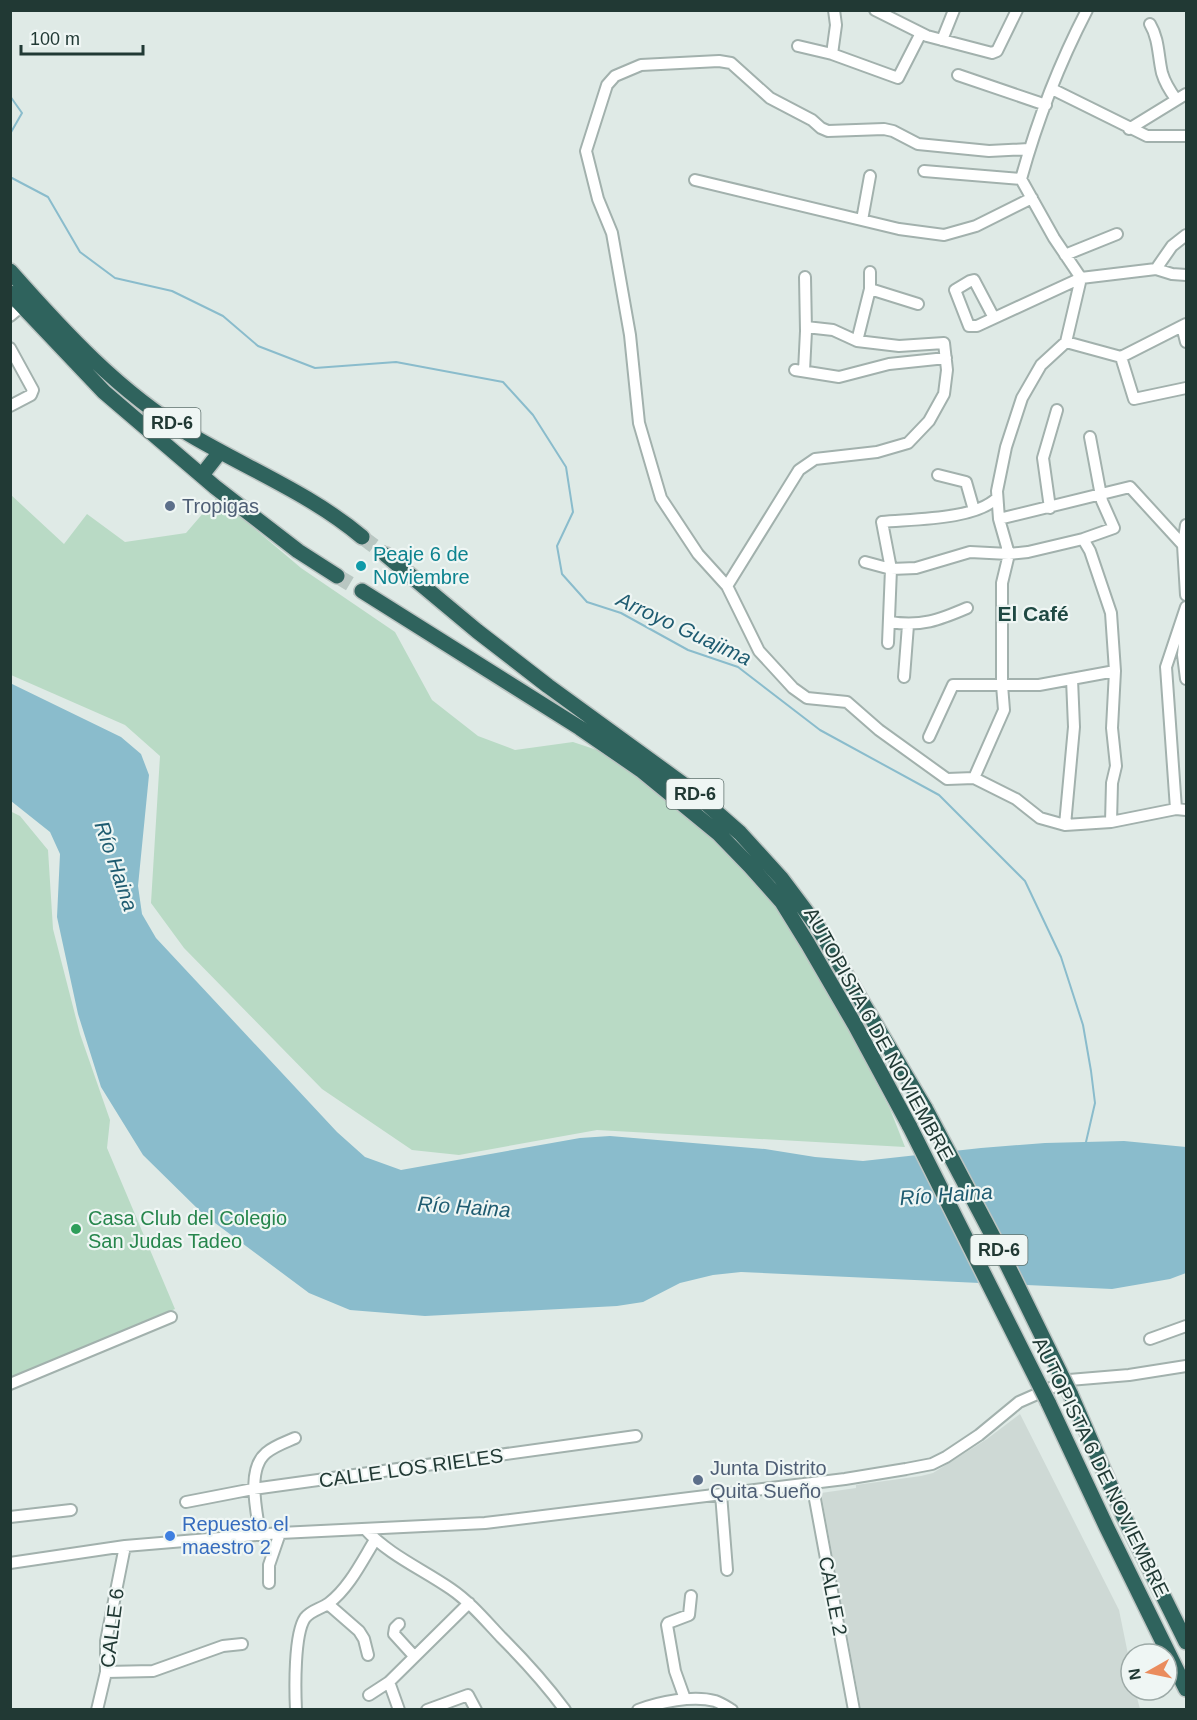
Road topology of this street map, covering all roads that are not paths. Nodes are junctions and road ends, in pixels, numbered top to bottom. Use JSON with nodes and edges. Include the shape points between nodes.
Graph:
{"nodes":[{"id":1,"x":834,"y":10,"type":"edge"},
{"id":2,"x":875,"y":10,"type":"edge"},
{"id":3,"x":954,"y":10,"type":"edge"},
{"id":4,"x":1017,"y":10,"type":"edge"},
{"id":5,"x":1087,"y":10,"type":"edge"},
{"id":6,"x":1150,"y":24,"type":"dead end"},
{"id":7,"x":921,"y":33,"type":"junction"},
{"id":8,"x":942,"y":40,"type":"junction"},
{"id":9,"x":798,"y":46,"type":"dead end"},
{"id":10,"x":832,"y":54,"type":"junction"},
{"id":11,"x":957,"y":75,"type":"dead end"},
{"id":12,"x":1052,"y":88,"type":"junction"},
{"id":13,"x":1181,"y":96,"type":"edge"},
{"id":14,"x":1046,"y":105,"type":"junction"},
{"id":15,"x":1129,"y":129,"type":"junction"},
{"id":16,"x":1186,"y":136,"type":"edge"},
{"id":17,"x":1029,"y":150,"type":"junction"},
{"id":18,"x":924,"y":171,"type":"dead end"},
{"id":19,"x":870,"y":176,"type":"dead end"},
{"id":20,"x":695,"y":180,"type":"dead end"},
{"id":21,"x":1021,"y":180,"type":"junction"},
{"id":22,"x":1032,"y":198,"type":"junction"},
{"id":23,"x":862,"y":220,"type":"junction"},
{"id":24,"x":1117,"y":234,"type":"dead end"},
{"id":25,"x":1186,"y":235,"type":"edge"},
{"id":26,"x":1065,"y":255,"type":"junction"},
{"id":27,"x":1156,"y":269,"type":"junction"},
{"id":28,"x":10,"y":271,"type":"edge"},
{"id":29,"x":870,"y":272,"type":"dead end"},
{"id":30,"x":1186,"y":275,"type":"edge"},
{"id":31,"x":805,"y":277,"type":"dead end"},
{"id":32,"x":1081,"y":278,"type":"junction"},
{"id":33,"x":870,"y":289,"type":"junction"},
{"id":34,"x":10,"y":293,"type":"edge"},
{"id":35,"x":918,"y":304,"type":"dead end"},
{"id":36,"x":16,"y":311,"type":"edge"},
{"id":37,"x":994,"y":318,"type":"dead end"},
{"id":38,"x":1184,"y":325,"type":"edge"},
{"id":39,"x":806,"y":327,"type":"junction"},
{"id":40,"x":857,"y":341,"type":"junction"},
{"id":41,"x":1066,"y":342,"type":"junction"},
{"id":42,"x":1186,"y":342,"type":"edge"},
{"id":43,"x":10,"y":348,"type":"edge"},
{"id":44,"x":1121,"y":357,"type":"junction"},
{"id":45,"x":946,"y":358,"type":"junction"},
{"id":46,"x":1186,"y":388,"type":"edge"},
{"id":47,"x":10,"y":406,"type":"edge"},
{"id":48,"x":1057,"y":410,"type":"dead end"},
{"id":49,"x":1090,"y":437,"type":"dead end"},
{"id":50,"x":220,"y":452,"type":"junction"},
{"id":51,"x":202,"y":475,"type":"junction"},
{"id":52,"x":938,"y":475,"type":"dead end"},
{"id":53,"x":1101,"y":494,"type":"junction"},
{"id":54,"x":997,"y":498,"type":"junction"},
{"id":55,"x":1050,"y":508,"type":"junction"},
{"id":56,"x":974,"y":510,"type":"junction"},
{"id":57,"x":999,"y":519,"type":"junction"},
{"id":58,"x":1186,"y":525,"type":"edge"},
{"id":59,"x":362,"y":537,"type":"tunnel mouth"},
{"id":60,"x":1083,"y":539,"type":"junction"},
{"id":61,"x":1183,"y":544,"type":"junction"},
{"id":62,"x":1009,"y":554,"type":"junction"},
{"id":63,"x":386,"y":555,"type":"tunnel mouth"},
{"id":64,"x":865,"y":562,"type":"dead end"},
{"id":65,"x":891,"y":569,"type":"junction"},
{"id":66,"x":337,"y":576,"type":"tunnel mouth"},
{"id":67,"x":727,"y":586,"type":"junction"},
{"id":68,"x":362,"y":591,"type":"tunnel mouth"},
{"id":69,"x":1186,"y":595,"type":"edge"},
{"id":70,"x":1186,"y":607,"type":"edge"},
{"id":71,"x":968,"y":608,"type":"dead end"},
{"id":72,"x":1186,"y":613,"type":"edge"},
{"id":73,"x":890,"y":622,"type":"junction"},
{"id":74,"x":908,"y":625,"type":"junction"},
{"id":75,"x":888,"y":643,"type":"dead end"},
{"id":76,"x":1115,"y":671,"type":"junction"},
{"id":77,"x":904,"y":677,"type":"dead end"},
{"id":78,"x":1072,"y":679,"type":"junction"},
{"id":79,"x":1186,"y":679,"type":"edge"},
{"id":80,"x":1002,"y":685,"type":"junction"},
{"id":81,"x":929,"y":737,"type":"dead end"},
{"id":82,"x":974,"y":778,"type":"junction"},
{"id":83,"x":1181,"y":810,"type":"edge"},
{"id":84,"x":1111,"y":822,"type":"junction"},
{"id":85,"x":1065,"y":825,"type":"junction"},
{"id":86,"x":171,"y":1317,"type":"dead end"},
{"id":87,"x":1186,"y":1326,"type":"edge"},
{"id":88,"x":1150,"y":1339,"type":"dead end"},
{"id":89,"x":1186,"y":1366,"type":"edge"},
{"id":90,"x":10,"y":1384,"type":"edge"},
{"id":91,"x":636,"y":1436,"type":"dead end"},
{"id":92,"x":295,"y":1437,"type":"dead end"},
{"id":93,"x":812,"y":1483,"type":"junction"},
{"id":94,"x":254,"y":1489,"type":"junction"},
{"id":95,"x":721,"y":1494,"type":"junction"},
{"id":96,"x":186,"y":1502,"type":"dead end"},
{"id":97,"x":71,"y":1510,"type":"dead end"},
{"id":98,"x":10,"y":1517,"type":"edge"},
{"id":99,"x":364,"y":1528,"type":"junction"},
{"id":100,"x":280,"y":1533,"type":"junction"},
{"id":101,"x":260,"y":1534,"type":"junction"},
{"id":102,"x":375,"y":1540,"type":"junction"},
{"id":103,"x":125,"y":1546,"type":"junction"},
{"id":104,"x":10,"y":1563,"type":"edge"},
{"id":105,"x":727,"y":1570,"type":"dead end"},
{"id":106,"x":269,"y":1583,"type":"dead end"},
{"id":107,"x":691,"y":1596,"type":"dead end"},
{"id":108,"x":469,"y":1603,"type":"junction"},
{"id":109,"x":328,"y":1604,"type":"junction"},
{"id":110,"x":399,"y":1624,"type":"dead end"},
{"id":111,"x":1186,"y":1642,"type":"edge"},
{"id":112,"x":242,"y":1644,"type":"dead end"},
{"id":113,"x":368,"y":1654,"type":"dead end"},
{"id":114,"x":414,"y":1656,"type":"junction"},
{"id":115,"x":106,"y":1672,"type":"junction"},
{"id":116,"x":388,"y":1682,"type":"junction"},
{"id":117,"x":1186,"y":1689,"type":"edge"},
{"id":118,"x":369,"y":1695,"type":"dead end"},
{"id":119,"x":685,"y":1699,"type":"junction"},
{"id":120,"x":97,"y":1710,"type":"edge"},
{"id":121,"x":296,"y":1710,"type":"edge"},
{"id":122,"x":399,"y":1710,"type":"edge"},
{"id":123,"x":427,"y":1710,"type":"edge"},
{"id":124,"x":476,"y":1710,"type":"edge"},
{"id":125,"x":565,"y":1710,"type":"edge"},
{"id":126,"x":638,"y":1710,"type":"edge"},
{"id":127,"x":732,"y":1710,"type":"edge"},
{"id":128,"x":854,"y":1710,"type":"edge"}],
"edges":[{"from":1,"to":10,"type":"street"},
{"from":2,"to":7,"type":"street"},
{"from":3,"to":8,"type":"street"},
{"from":4,"to":8,"type":"street","via":[[995,53]]},
{"from":5,"to":12,"type":"street"},
{"from":6,"to":13,"type":"street","via":[[1162,75],[1167,86]]},
{"from":7,"to":8,"type":"street"},
{"from":7,"to":10,"type":"street","via":[[898,78]]},
{"from":9,"to":10,"type":"street"},
{"from":11,"to":14,"type":"street"},
{"from":12,"to":14,"type":"street"},
{"from":12,"to":15,"type":"street"},
{"from":13,"to":15,"type":"street"},
{"from":14,"to":17,"type":"street"},
{"from":15,"to":16,"type":"street","via":[[1147,136]]},
{"from":17,"to":21,"type":"street"},
{"from":17,"to":67,"type":"street","via":[[989,151],[918,144],[884,129],[828,131],[770,98],[731,63],[719,61],[641,65],[615,76],[607,85],[586,151],[598,199],[612,233],[630,335],[639,423],[661,498],[698,554]]},
{"from":18,"to":21,"type":"street"},
{"from":19,"to":23,"type":"street"},
{"from":20,"to":23,"type":"street"},
{"from":21,"to":22,"type":"street"},
{"from":22,"to":23,"type":"street","via":[[976,226],[944,235]]},
{"from":22,"to":26,"type":"street"},
{"from":24,"to":26,"type":"street"},
{"from":25,"to":27,"type":"street","via":[[1172,246]]},
{"from":26,"to":32,"type":"street"},
{"from":27,"to":30,"type":"street"},
{"from":27,"to":32,"type":"street"},
{"from":28,"to":50,"type":"highway","number":"RD-6","via":[[84,351],[136,398]]},
{"from":29,"to":33,"type":"street"},
{"from":31,"to":39,"type":"street"},
{"from":32,"to":37,"type":"street"},
{"from":32,"to":41,"type":"street"},
{"from":33,"to":35,"type":"street"},
{"from":33,"to":40,"type":"street"},
{"from":34,"to":36,"type":"highway","number":"RD-6"},
{"from":36,"to":51,"type":"highway","number":"RD-6"},
{"from":38,"to":42,"type":"street"},
{"from":38,"to":44,"type":"street"},
{"from":39,"to":40,"type":"street","via":[[833,330]]},
{"from":39,"to":45,"type":"street","via":[[799,371],[839,377],[888,364]]},
{"from":40,"to":45,"type":"street","via":[[899,346],[941,342]]},
{"from":41,"to":44,"type":"street"},
{"from":41,"to":54,"type":"street","via":[[1041,364],[1022,398],[1006,447]]},
{"from":43,"to":47,"type":"street","via":[[33,387],[31,394]]},
{"from":44,"to":46,"type":"street","via":[[1134,399]]},
{"from":45,"to":67,"type":"street","via":[[944,394],[929,421],[908,443],[877,452],[816,459],[798,470]]},
{"from":48,"to":55,"type":"street","via":[[1043,458]]},
{"from":49,"to":53,"type":"street"},
{"from":50,"to":51,"type":"highway"},
{"from":50,"to":59,"type":"highway","number":"RD-6","via":[[315,504]]},
{"from":51,"to":66,"type":"highway","number":"RD-6","via":[[298,551]]},
{"from":52,"to":56,"type":"street","via":[[966,482]]},
{"from":53,"to":55,"type":"street"},
{"from":53,"to":60,"type":"street","via":[[1114,528]]},
{"from":53,"to":61,"type":"street","via":[[1130,487]]},
{"from":54,"to":56,"type":"street"},
{"from":54,"to":57,"type":"street"},
{"from":55,"to":57,"type":"street"},
{"from":56,"to":65,"type":"street","via":[[947,517],[882,522]]},
{"from":57,"to":62,"type":"street"},
{"from":58,"to":61,"type":"street"},
{"from":60,"to":62,"type":"street"},
{"from":60,"to":76,"type":"street","via":[[1111,613]]},
{"from":61,"to":69,"type":"street"},
{"from":62,"to":65,"type":"street","via":[[970,552],[916,568]]},
{"from":62,"to":80,"type":"street","via":[[1002,583]]},
{"from":63,"to":111,"type":"highway","name":"AUTOPISTA 6 DE NOVIEMBRE","number":"RD-6","bridge":true,"via":[[548,686],[691,790],[740,833],[782,878],[817,926],[925,1108],[1070,1393],[1124,1517]]},
{"from":64,"to":65,"type":"street"},
{"from":65,"to":73,"type":"street"},
{"from":67,"to":82,"type":"street","via":[[759,651],[793,688],[807,698],[847,702],[947,779]]},
{"from":68,"to":117,"type":"highway","name":"AUTOPISTA 6 DE NOVIEMBRE","number":"RD-6","bridge":true,"via":[[641,770],[719,834],[782,902],[910,1127]]},
{"from":70,"to":83,"type":"street","via":[[1166,668]]},
{"from":71,"to":74,"type":"street","via":[[936,621]]},
{"from":72,"to":79,"type":"street"},
{"from":73,"to":74,"type":"street"},
{"from":73,"to":75,"type":"street"},
{"from":74,"to":77,"type":"street"},
{"from":76,"to":78,"type":"street"},
{"from":76,"to":84,"type":"street","via":[[1112,728],[1116,766]]},
{"from":78,"to":80,"type":"street","via":[[1039,685]]},
{"from":78,"to":85,"type":"street","via":[[1074,727]]},
{"from":80,"to":81,"type":"street","via":[[953,685]]},
{"from":80,"to":82,"type":"street","via":[[1004,710]]},
{"from":82,"to":85,"type":"street","via":[[1016,799],[1040,818]]},
{"from":83,"to":84,"type":"street"},
{"from":84,"to":85,"type":"street"},
{"from":86,"to":90,"type":"street"},
{"from":87,"to":88,"type":"street"},
{"from":89,"to":93,"type":"street","via":[[1069,1380],[1018,1402],[979,1435],[932,1464]]},
{"from":91,"to":94,"type":"street","name":"CALLE LOS RIELES"},
{"from":92,"to":94,"type":"street","via":[[265,1453]]},
{"from":93,"to":95,"type":"street"},
{"from":93,"to":128,"type":"street","name":"CALLE 2"},
{"from":94,"to":96,"type":"street","name":"CALLE LOS RIELES"},
{"from":94,"to":101,"type":"street"},
{"from":95,"to":99,"type":"street","via":[[485,1523]]},
{"from":95,"to":105,"type":"street"},
{"from":97,"to":98,"type":"street"},
{"from":99,"to":100,"type":"street"},
{"from":99,"to":102,"type":"street"},
{"from":100,"to":101,"type":"street"},
{"from":100,"to":106,"type":"street","via":[[269,1565]]},
{"from":101,"to":103,"type":"street"},
{"from":102,"to":108,"type":"street"},
{"from":102,"to":109,"type":"street","via":[[354,1574]]},
{"from":103,"to":104,"type":"street"},
{"from":103,"to":115,"type":"street","name":"CALLE 6","via":[[106,1641]]},
{"from":107,"to":119,"type":"street","via":[[689,1615],[667,1625],[675,1671]]},
{"from":108,"to":114,"type":"street"},
{"from":108,"to":125,"type":"street","via":[[546,1683]]},
{"from":109,"to":113,"type":"street","via":[[359,1632]]},
{"from":109,"to":121,"type":"street","via":[[312,1611],[301,1630]]},
{"from":110,"to":114,"type":"street","via":[[394,1634]]},
{"from":112,"to":115,"type":"street","via":[[222,1646],[153,1671]]},
{"from":114,"to":116,"type":"street"},
{"from":115,"to":120,"type":"street","name":"CALLE 6"},
{"from":116,"to":118,"type":"street"},
{"from":116,"to":122,"type":"street"},
{"from":119,"to":126,"type":"street"},
{"from":119,"to":127,"type":"street","via":[[714,1701]]},
{"from":123,"to":124,"type":"street","via":[[468,1695]]}]}
